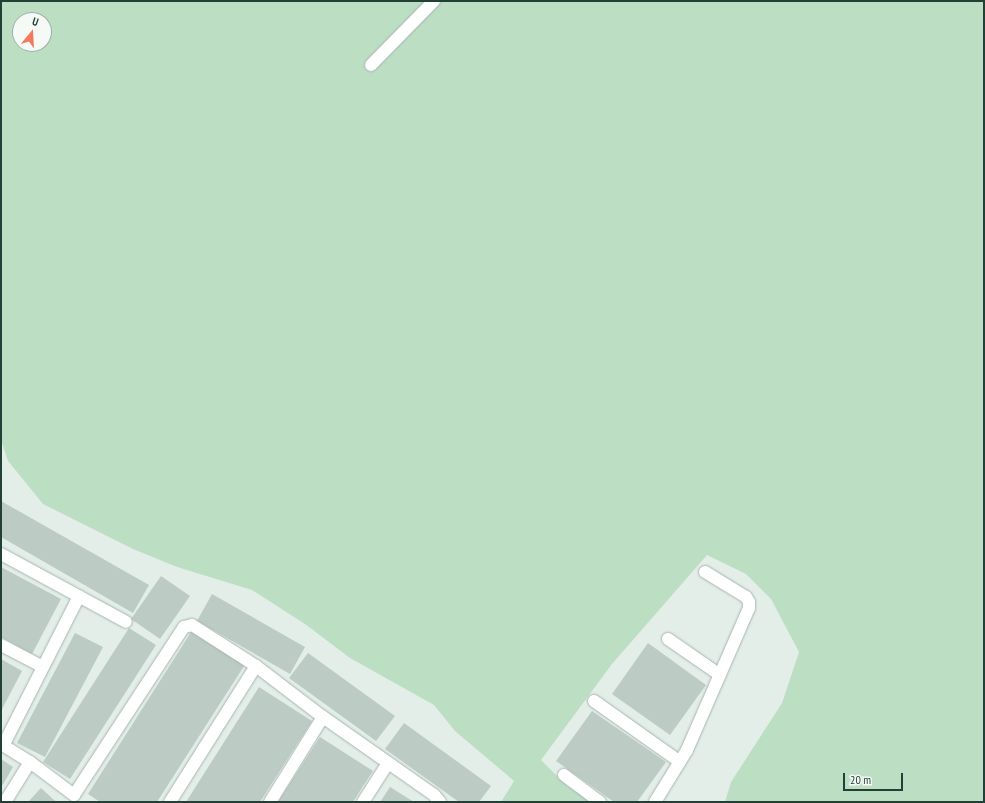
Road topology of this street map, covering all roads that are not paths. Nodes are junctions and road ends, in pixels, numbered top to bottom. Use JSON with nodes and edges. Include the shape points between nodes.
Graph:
{"nodes":[{"id":1,"x":434,"y":1,"type":"edge"},
{"id":2,"x":371,"y":65,"type":"dead end"},
{"id":3,"x":1,"y":554,"type":"edge"},
{"id":4,"x":705,"y":572,"type":"dead end"},
{"id":5,"x":79,"y":596,"type":"junction"},
{"id":6,"x":126,"y":622,"type":"dead end"},
{"id":7,"x":668,"y":639,"type":"dead end"},
{"id":8,"x":1,"y":645,"type":"edge"},
{"id":9,"x":256,"y":666,"type":"junction"},
{"id":10,"x":43,"y":667,"type":"junction"},
{"id":11,"x":720,"y":675,"type":"junction"},
{"id":12,"x":594,"y":701,"type":"dead end"},
{"id":13,"x":323,"y":716,"type":"junction"},
{"id":14,"x":2,"y":745,"type":"edge"},
{"id":15,"x":30,"y":762,"type":"junction"},
{"id":16,"x":680,"y":762,"type":"junction"},
{"id":17,"x":388,"y":763,"type":"junction"},
{"id":18,"x":564,"y":775,"type":"dead end"},
{"id":19,"x":78,"y":798,"type":"edge"},
{"id":20,"x":5,"y":802,"type":"edge"},
{"id":21,"x":170,"y":802,"type":"edge"},
{"id":22,"x":270,"y":802,"type":"edge"},
{"id":23,"x":363,"y":802,"type":"edge"},
{"id":24,"x":440,"y":802,"type":"edge"},
{"id":25,"x":600,"y":802,"type":"edge"},
{"id":26,"x":655,"y":802,"type":"edge"}],
"edges":[{"from":1,"to":2,"type":"street"},
{"from":3,"to":5,"type":"street"},
{"from":4,"to":11,"type":"street","via":[[746,597],[750,605]]},
{"from":5,"to":6,"type":"street"},
{"from":5,"to":10,"type":"street"},
{"from":7,"to":11,"type":"street"},
{"from":8,"to":10,"type":"street"},
{"from":9,"to":13,"type":"street"},
{"from":9,"to":19,"type":"street","via":[[192,625],[184,627]]},
{"from":9,"to":21,"type":"street"},
{"from":10,"to":14,"type":"street"},
{"from":11,"to":16,"type":"street"},
{"from":12,"to":16,"type":"street"},
{"from":13,"to":17,"type":"street"},
{"from":13,"to":22,"type":"street"},
{"from":14,"to":15,"type":"street"},
{"from":15,"to":19,"type":"street"},
{"from":15,"to":20,"type":"street"},
{"from":16,"to":26,"type":"street"},
{"from":17,"to":23,"type":"street"},
{"from":17,"to":24,"type":"street"},
{"from":18,"to":25,"type":"street"}]}
